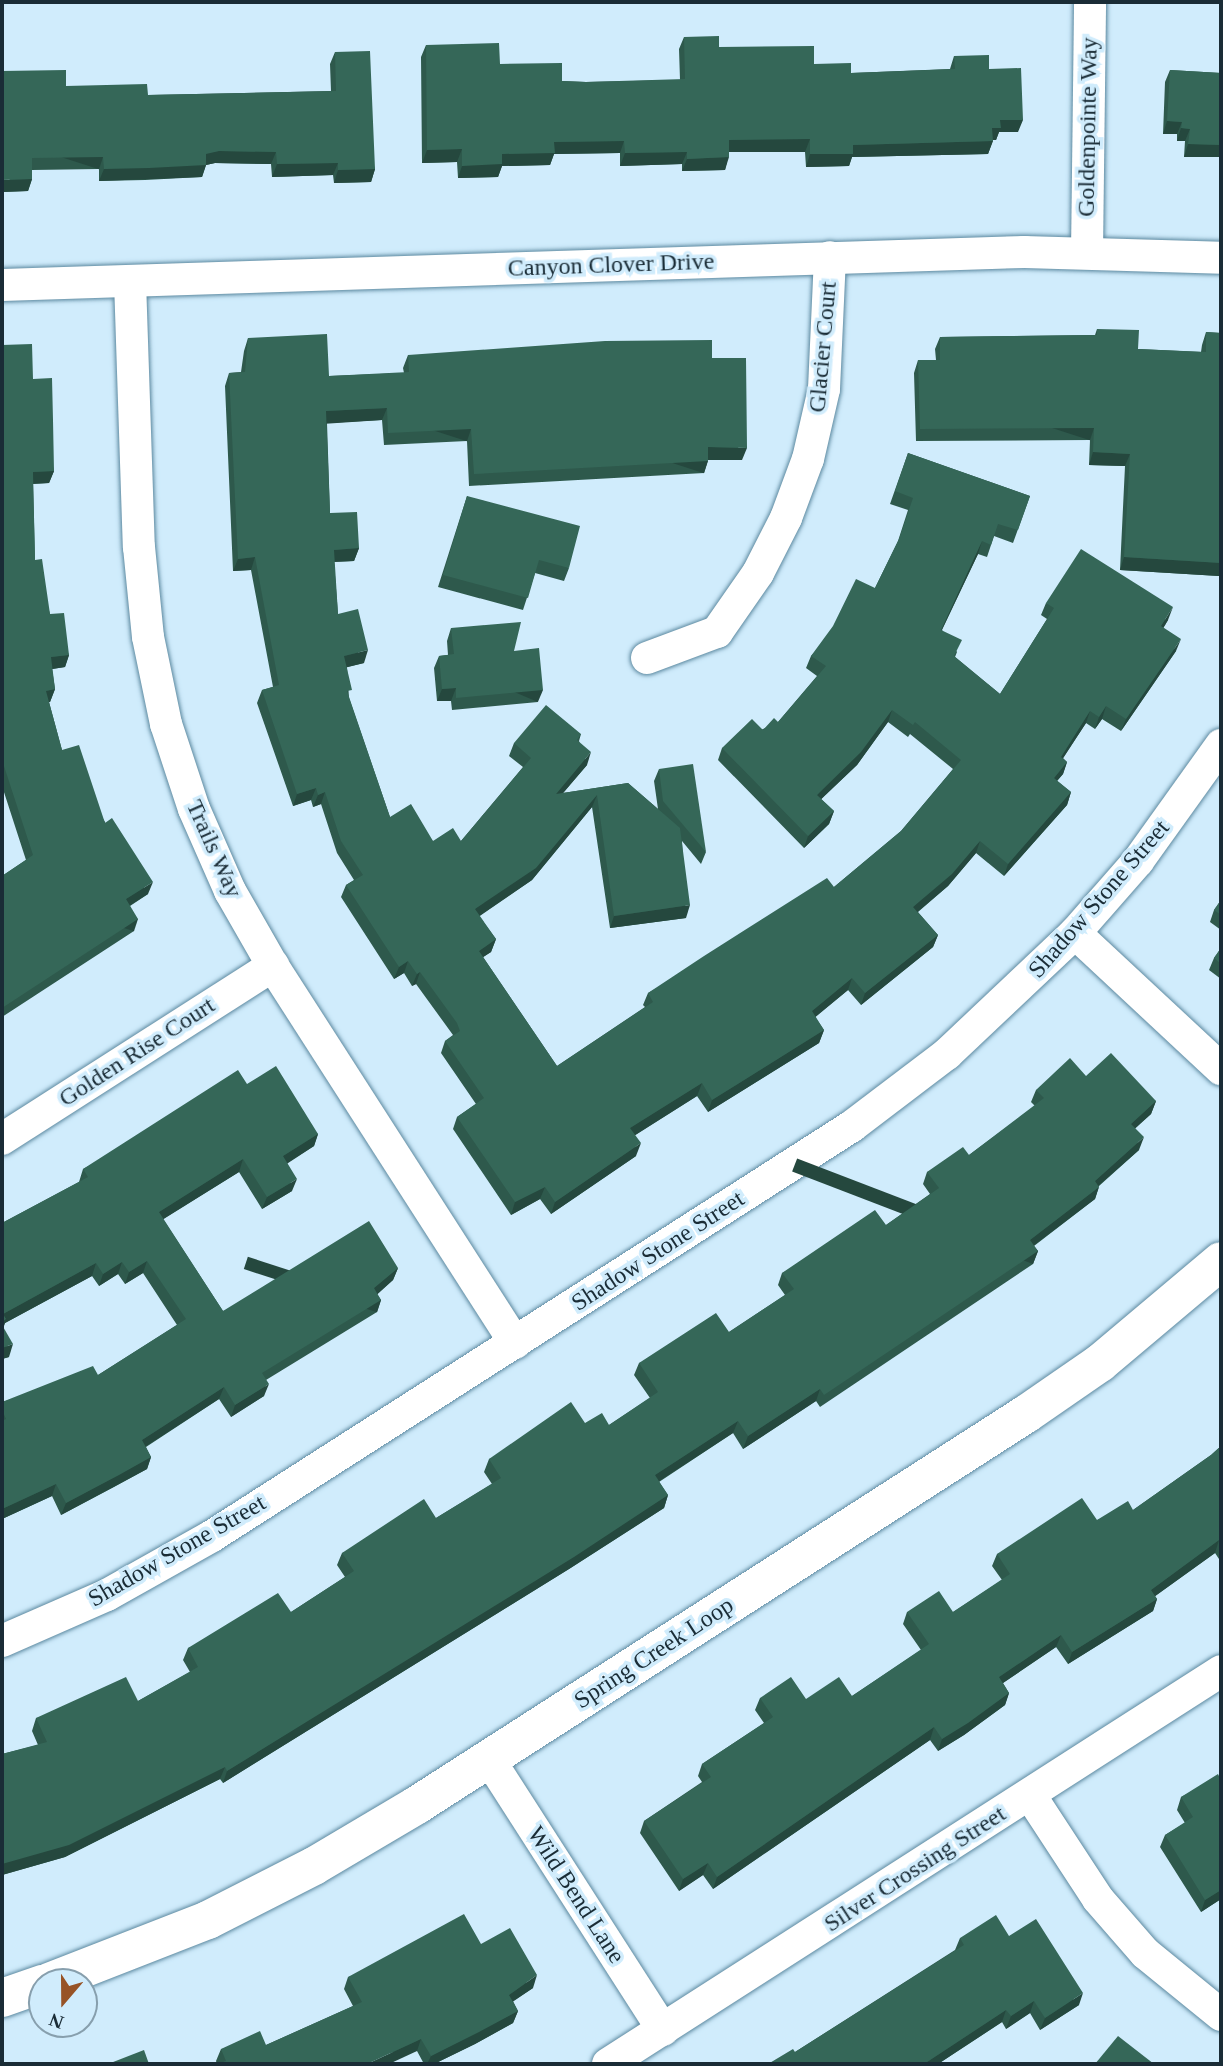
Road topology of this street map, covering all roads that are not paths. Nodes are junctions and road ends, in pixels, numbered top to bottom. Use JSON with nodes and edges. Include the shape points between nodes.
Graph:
{"nodes":[{"id":1,"x":1090,"y":2,"type":"edge"},
{"id":2,"x":1087,"y":253,"type":"junction"},
{"id":3,"x":830,"y":257,"type":"junction"},
{"id":4,"x":1221,"y":258,"type":"edge"},
{"id":5,"x":130,"y":281,"type":"junction"},
{"id":6,"x":2,"y":285,"type":"edge"},
{"id":7,"x":647,"y":658,"type":"dead end"},
{"id":8,"x":1221,"y":745,"type":"edge"},
{"id":9,"x":1075,"y":933,"type":"junction"},
{"id":10,"x":273,"y":966,"type":"junction"},
{"id":11,"x":1221,"y":1069,"type":"edge"},
{"id":12,"x":2,"y":1139,"type":"edge"},
{"id":13,"x":1221,"y":1261,"type":"edge"},
{"id":14,"x":514,"y":1343,"type":"junction"},
{"id":15,"x":2,"y":1641,"type":"edge"},
{"id":16,"x":1221,"y":1671,"type":"edge"},
{"id":17,"x":489,"y":1759,"type":"junction"},
{"id":18,"x":1030,"y":1795,"type":"junction"},
{"id":19,"x":85,"y":1968,"type":"edge"},
{"id":20,"x":28,"y":1989,"type":"edge"},
{"id":21,"x":2,"y":1998,"type":"edge"},
{"id":22,"x":1221,"y":2015,"type":"edge"},
{"id":23,"x":663,"y":2030,"type":"junction"},
{"id":24,"x":608,"y":2064,"type":"edge"}],
"edges":[{"from":1,"to":2,"type":"street","name":"Goldenpointe Way"},
{"from":2,"to":3,"type":"street","name":"Canyon Clover Drive"},
{"from":2,"to":4,"type":"street","name":"Canyon Clover Drive"},
{"from":3,"to":5,"type":"street","name":"Canyon Clover Drive"},
{"from":3,"to":7,"type":"street","name":"Glacier Court","via":[[824,389],[808,459],[786,517],[758,573],[717,632]]},
{"from":5,"to":6,"type":"street","name":"Canyon Clover Drive"},
{"from":5,"to":10,"type":"street","name":"Trails Way","via":[[139,547],[153,662],[166,724],[194,809],[230,891]]},
{"from":8,"to":9,"type":"street","name":"Shadow Stone Street","via":[[1138,861]]},
{"from":9,"to":11,"type":"street"},
{"from":9,"to":14,"type":"street","name":"Shadow Stone Street","via":[[947,1054],[852,1126]]},
{"from":10,"to":12,"type":"street","name":"Golden Rise Court"},
{"from":10,"to":14,"type":"street","name":"Trails Way"},
{"from":13,"to":17,"type":"street","name":"Spring Creek Loop","via":[[1100,1363],[1026,1414]]},
{"from":14,"to":15,"type":"street","name":"Shadow Stone Street","via":[[212,1536],[107,1595]]},
{"from":16,"to":18,"type":"street","name":"Silver Crossing Street"},
{"from":17,"to":19,"type":"street","name":"Spring Creek Loop","via":[[302,1872],[208,1920]]},
{"from":17,"to":23,"type":"street","name":"Wild Bend Lane"},
{"from":18,"to":22,"type":"street","via":[[1098,1899],[1145,1953]]},
{"from":18,"to":23,"type":"street","name":"Silver Crossing Street"},
{"from":20,"to":21,"type":"street"},
{"from":23,"to":24,"type":"street","name":"Silver Crossing Street"}]}
